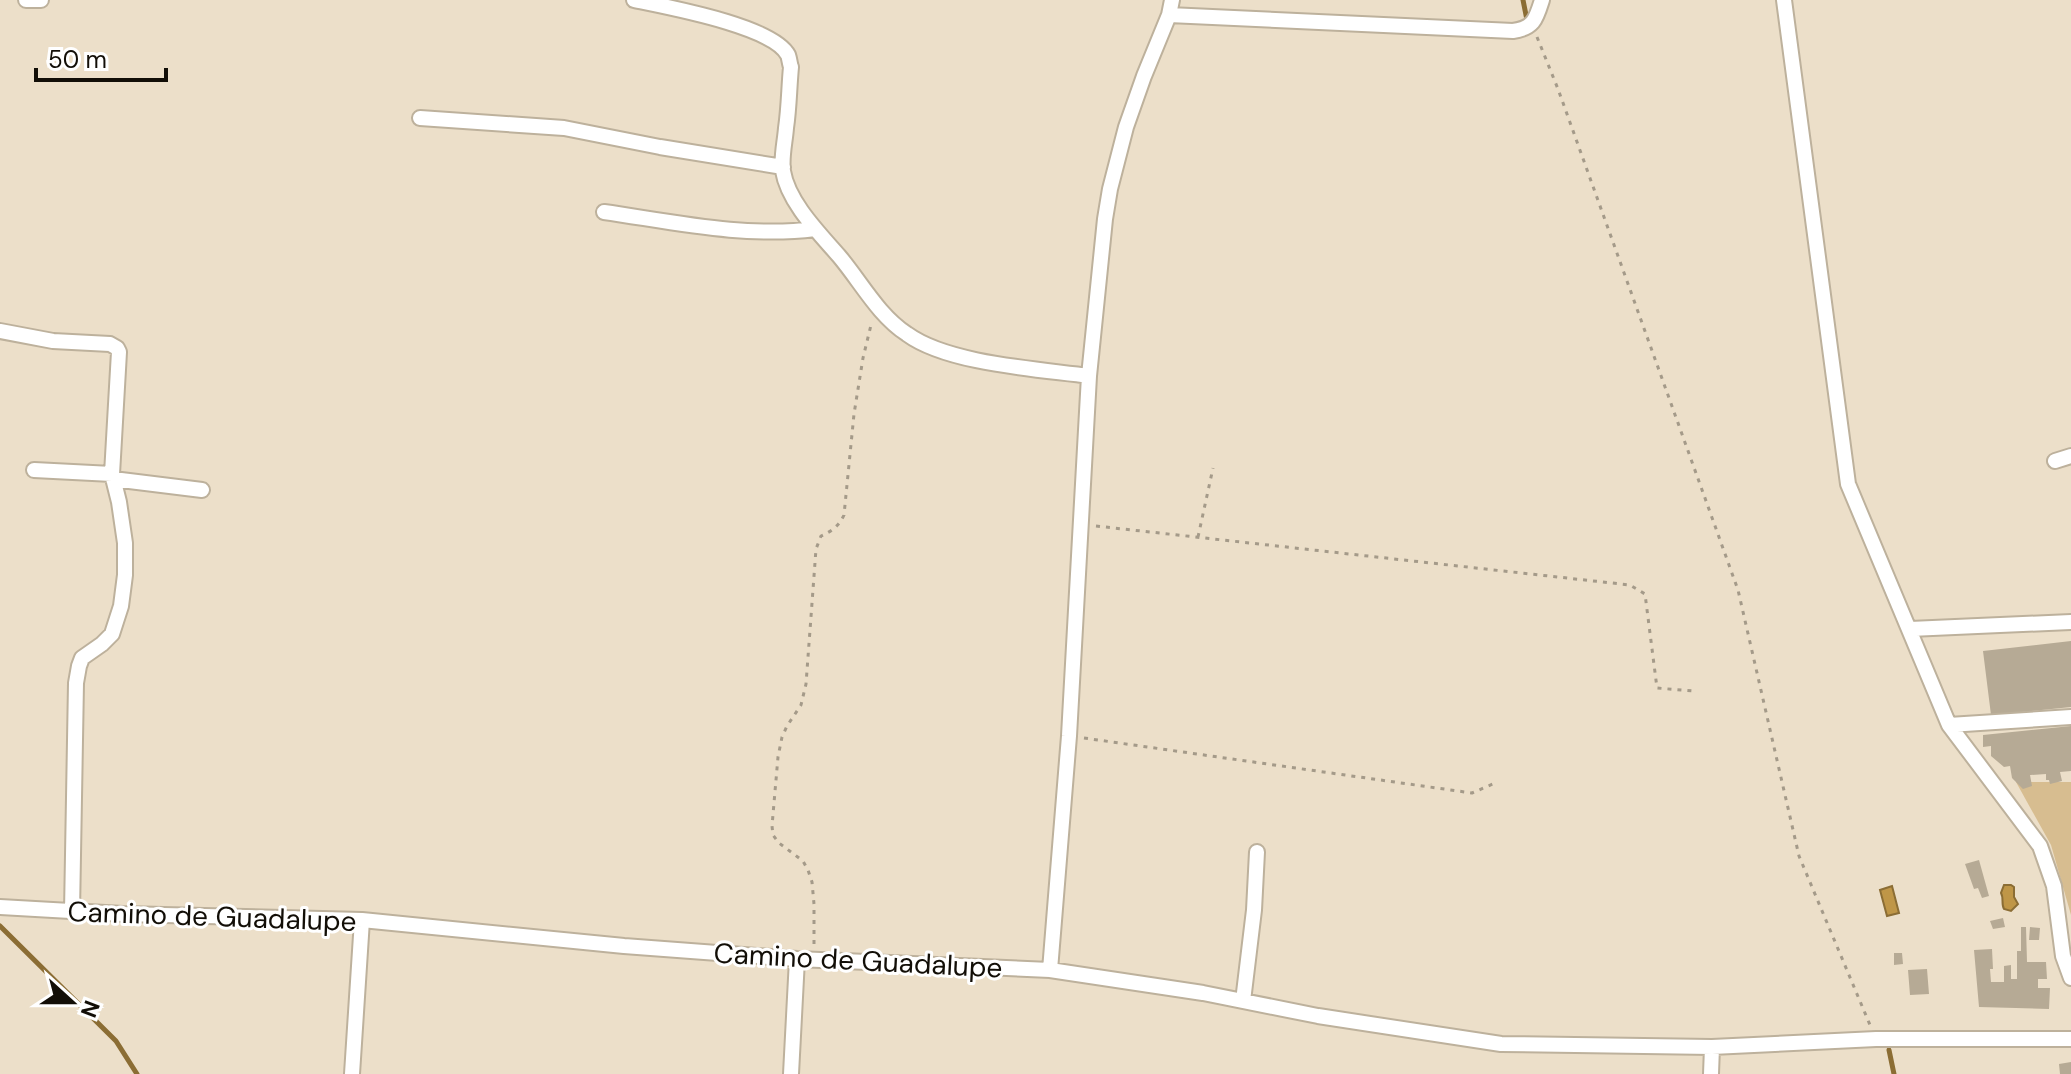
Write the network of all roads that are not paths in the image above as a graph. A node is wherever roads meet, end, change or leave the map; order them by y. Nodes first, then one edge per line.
1 (26, 0) edge
2 (41, 0) edge
3 (634, 0) edge
4 (1172, 0) edge
5 (1542, 0) edge
6 (1784, 0) edge
7 (1169, 15) junction
8 (420, 118) dead end
9 (783, 167) junction
10 (604, 212) dead end
11 (815, 229) junction
12 (0, 331) edge
13 (1089, 376) junction
14 (2071, 456) edge
15 (2055, 461) dead end
16 (34, 470) dead end
17 (113, 476) junction
18 (202, 490) dead end
19 (2071, 622) edge
20 (1910, 629) junction
21 (2071, 717) edge
22 (1949, 725) junction
23 (1257, 852) dead end
24 (0, 907) edge
25 (72, 912) junction
26 (362, 920) junction
27 (797, 959) junction
28 (1050, 970) junction
29 (2071, 978) edge
30 (1243, 1001) junction
31 (2071, 1039) edge
32 (1712, 1047) junction
33 (352, 1074) edge
34 (791, 1074) edge
35 (1711, 1074) edge

1 - 2 street
3 - 9 street
4 - 7 street
5 - 7 street
6 - 20 street
7 - 13 street
8 - 9 street
9 - 11 street
10 - 11 street
11 - 13 street
12 - 17 street
13 - 28 street
14 - 15 street
16 - 17 street
17 - 18 street
17 - 25 street
19 - 20 street
20 - 22 street
21 - 22 street
22 - 29 street
23 - 30 street
24 - 25 street, Camino de Guadalupe
25 - 26 street, Camino de Guadalupe
26 - 27 street, Camino de Guadalupe
26 - 33 street
27 - 28 street, Camino de Guadalupe
27 - 34 street
28 - 30 street, Camino de Guadalupe
30 - 32 street, Camino de Guadalupe
31 - 32 street, Camino de Guadalupe
32 - 35 street

